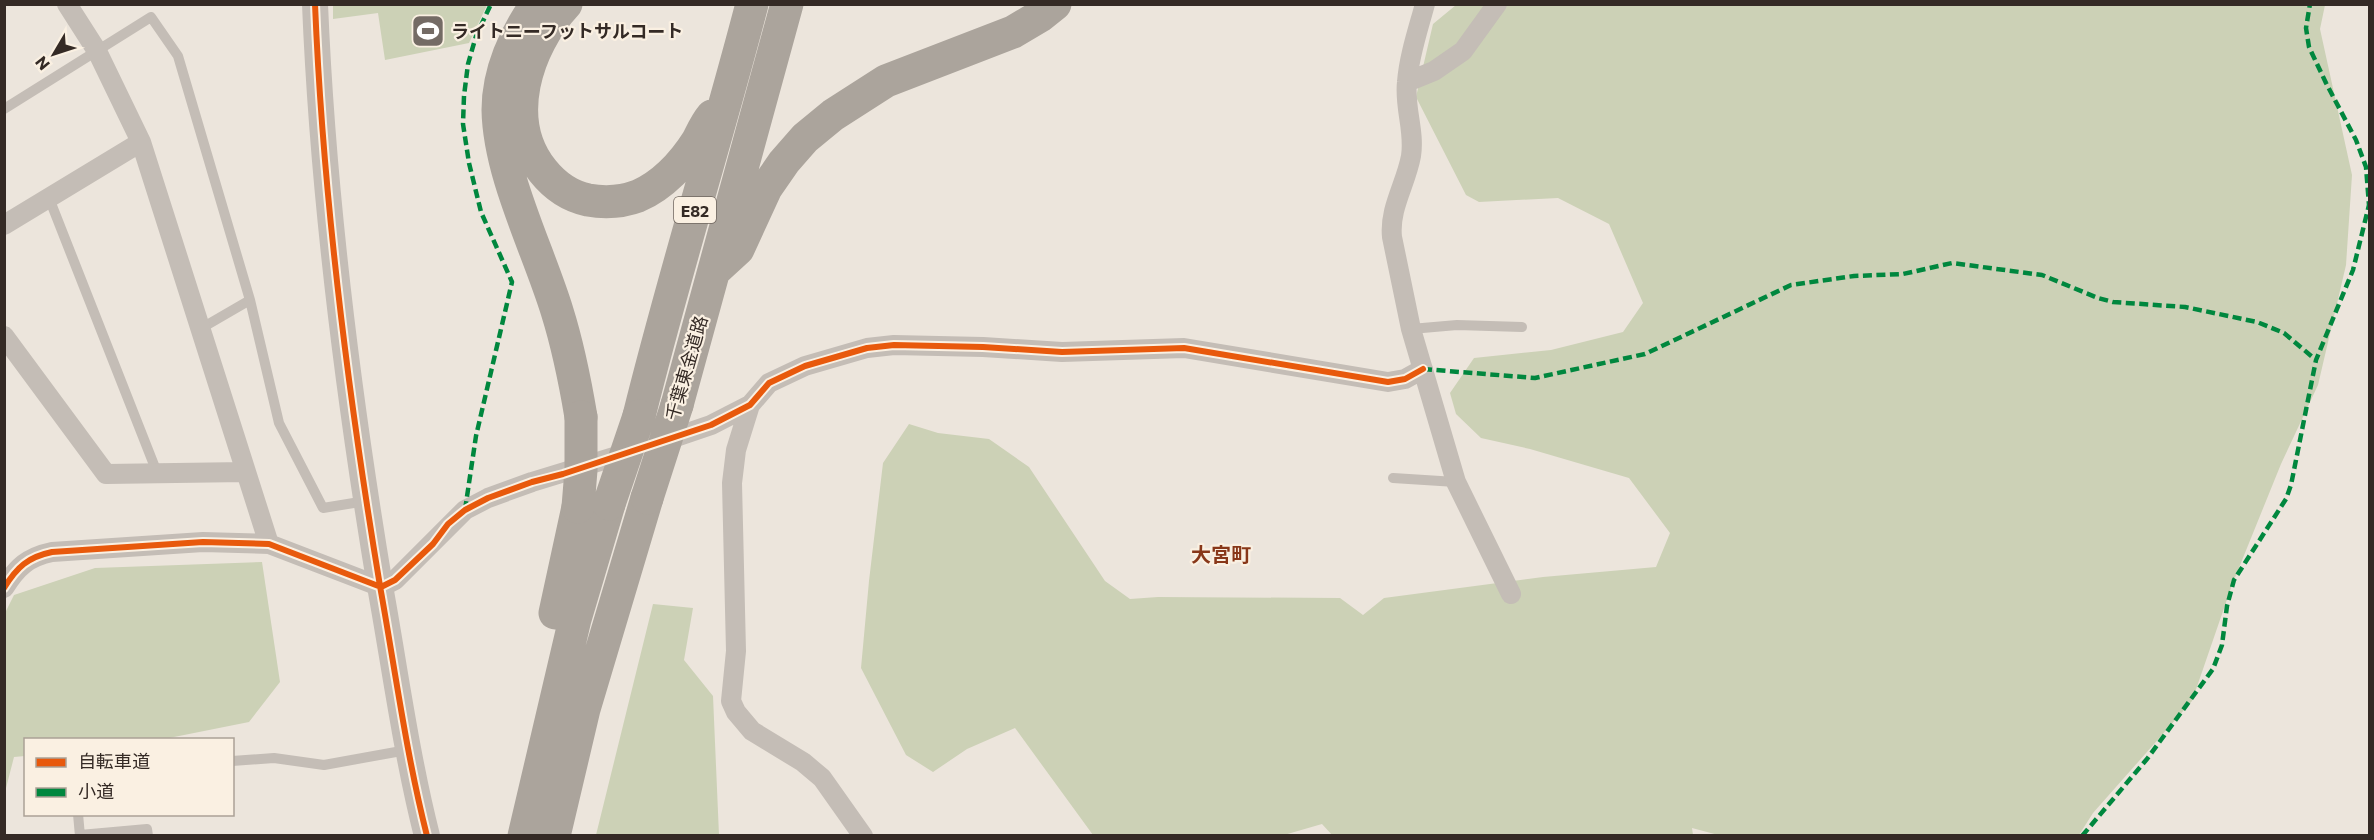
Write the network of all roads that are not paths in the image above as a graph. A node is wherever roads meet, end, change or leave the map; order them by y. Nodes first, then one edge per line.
1 (67, 4) edge
2 (315, 4) edge
3 (537, 4) edge
4 (566, 4) edge
5 (752, 4) edge
6 (1055, 4) edge
7 (1425, 4) edge
8 (1497, 4) edge
9 (786, 8) edge
10 (97, 51) junction
11 (1407, 82) junction
12 (728, 100) junction
13 (4, 109) edge
14 (141, 142) junction
15 (50, 198) junction
16 (4, 225) edge
17 (714, 271) junction
18 (250, 300) junction
19 (1522, 327) dead end
20 (200, 329) junction
21 (1411, 329) junction
22 (4, 336) edge
23 (1423, 369) junction
24 (750, 405) junction
25 (245, 472) junction
26 (158, 475) junction
27 (1393, 478) dead end
28 (1456, 482) junction
29 (366, 501) junction
30 (593, 506) junction
31 (269, 544) junction
32 (381, 587) junction
33 (4, 588) edge
34 (1511, 594) dead end
35 (407, 750) junction
36 (234, 761) edge
37 (78, 816) edge
38 (80, 835) edge
39 (148, 836) edge
40 (427, 836) edge
41 (511, 836) edge
42 (524, 836) edge
43 (554, 836) edge
44 (863, 836) edge

1 - 10 street
2 - 29 street
3 - 30 highway, bridge
4 - 12 highway
5 - 12 highway, 千葉東金道路 / E82
6 - 17 highway
7 - 11 street
8 - 11 street
9 - 17 highway, 千葉東金道路 / E82
10 - 13 lane
10 - 14 street
10 - 18 lane
11 - 21 street
12 - 30 highway, 千葉東金道路 / E82, bridge
14 - 15 street
14 - 20 street
15 - 16 street
15 - 26 lane
17 - 43 highway, 千葉東金道路 / E82, bridge
18 - 20 lane
18 - 29 lane
19 - 21 lane
20 - 25 street
21 - 23 street
22 - 26 street
23 - 24 street
23 - 28 street
24 - 32 street
24 - 44 street
25 - 26 street
25 - 31 street
27 - 28 lane
28 - 34 street
29 - 32 street
30 - 41 highway
30 - 42 highway, 千葉東金道路 / E82
31 - 32 street
31 - 33 street
32 - 35 street
35 - 36 lane
35 - 40 street
37 - 38 lane
38 - 39 lane

